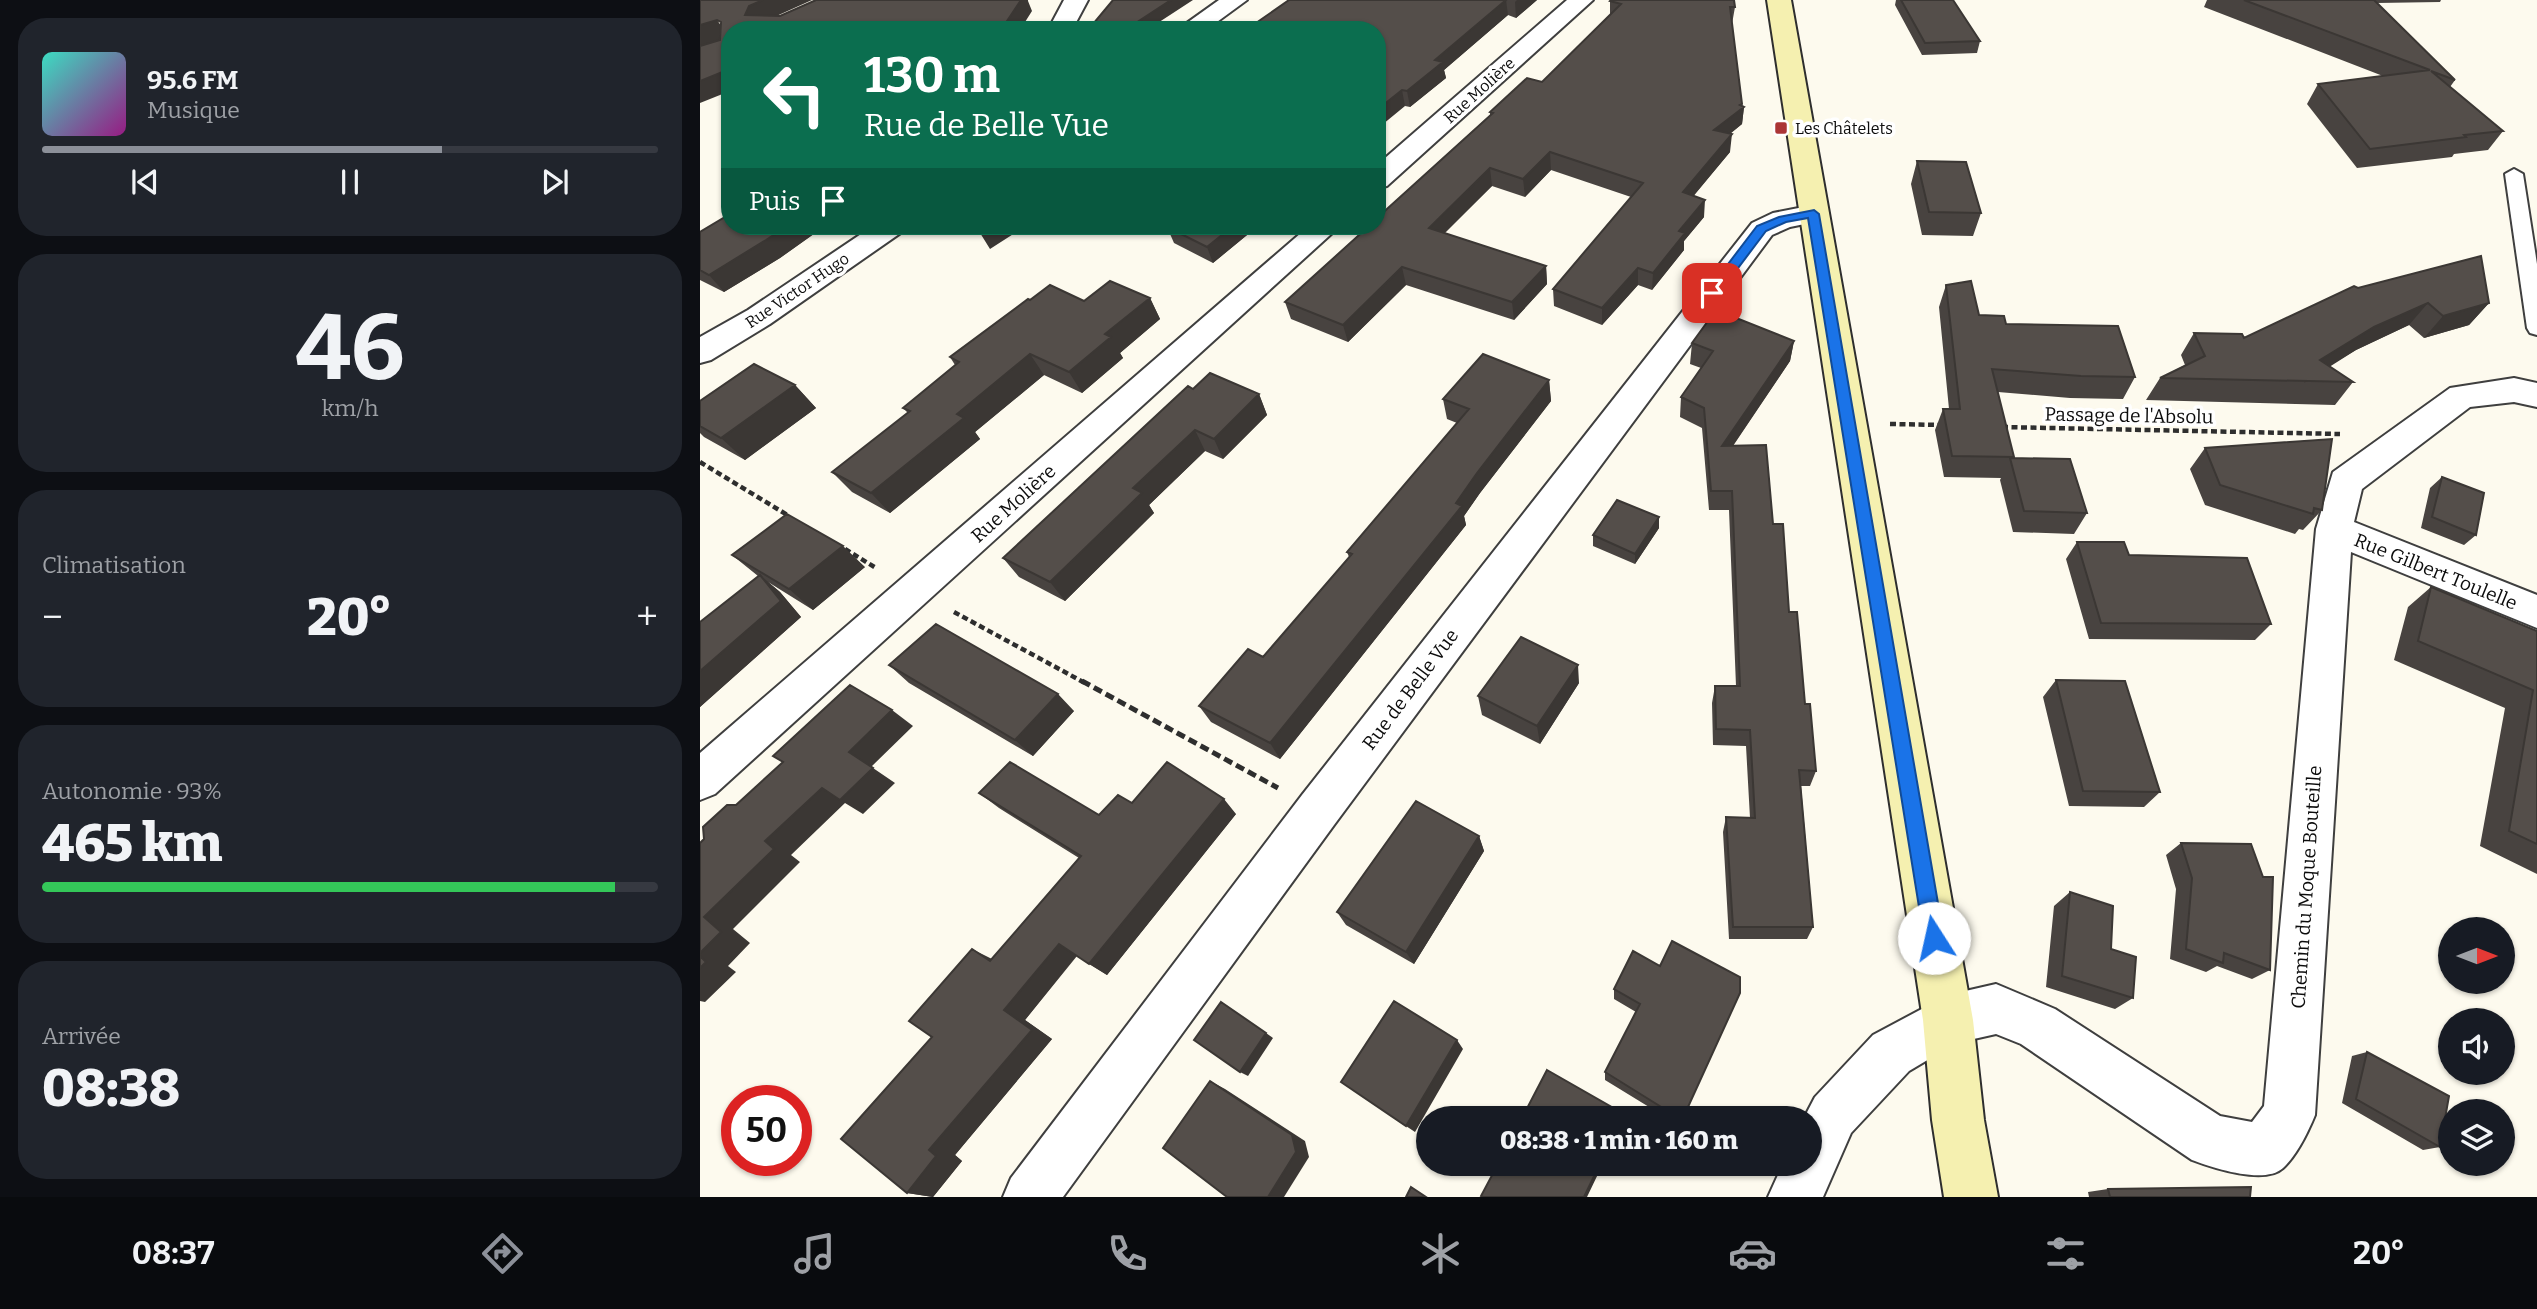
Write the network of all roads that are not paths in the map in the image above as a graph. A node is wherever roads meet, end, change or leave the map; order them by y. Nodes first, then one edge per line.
1 (1076, 0) edge
2 (1235, 0) edge
3 (1581, 0) edge
4 (1779, 0) edge
5 (1065, 21) edge
6 (1203, 21) edge
7 (1386, 172) edge
8 (2514, 174) dead end
9 (1814, 214) junction
10 (879, 235) edge
11 (1316, 235) edge
12 (2537, 328) edge
13 (700, 352) edge
14 (2537, 394) edge
15 (2334, 529) junction
16 (2537, 612) edge
17 (700, 780) edge
18 (1948, 1020) junction
19 (1030, 1197) edge
20 (1795, 1197) edge
21 (1971, 1197) edge

1 - 5 street
2 - 6 street
3 - 7 street, Rue Molière
4 - 9 main road
8 - 12 lane
9 - 18 main road
9 - 19 street, Rue de Belle Vue
10 - 13 street, Rue Victor Hugo
11 - 17 street, Rue Molière
14 - 15 street, Chemin du Moque Bouteille
15 - 16 street, Rue Gilbert Toulelle
15 - 18 street, Chemin du Moque Bouteille
18 - 20 street
18 - 21 main road

